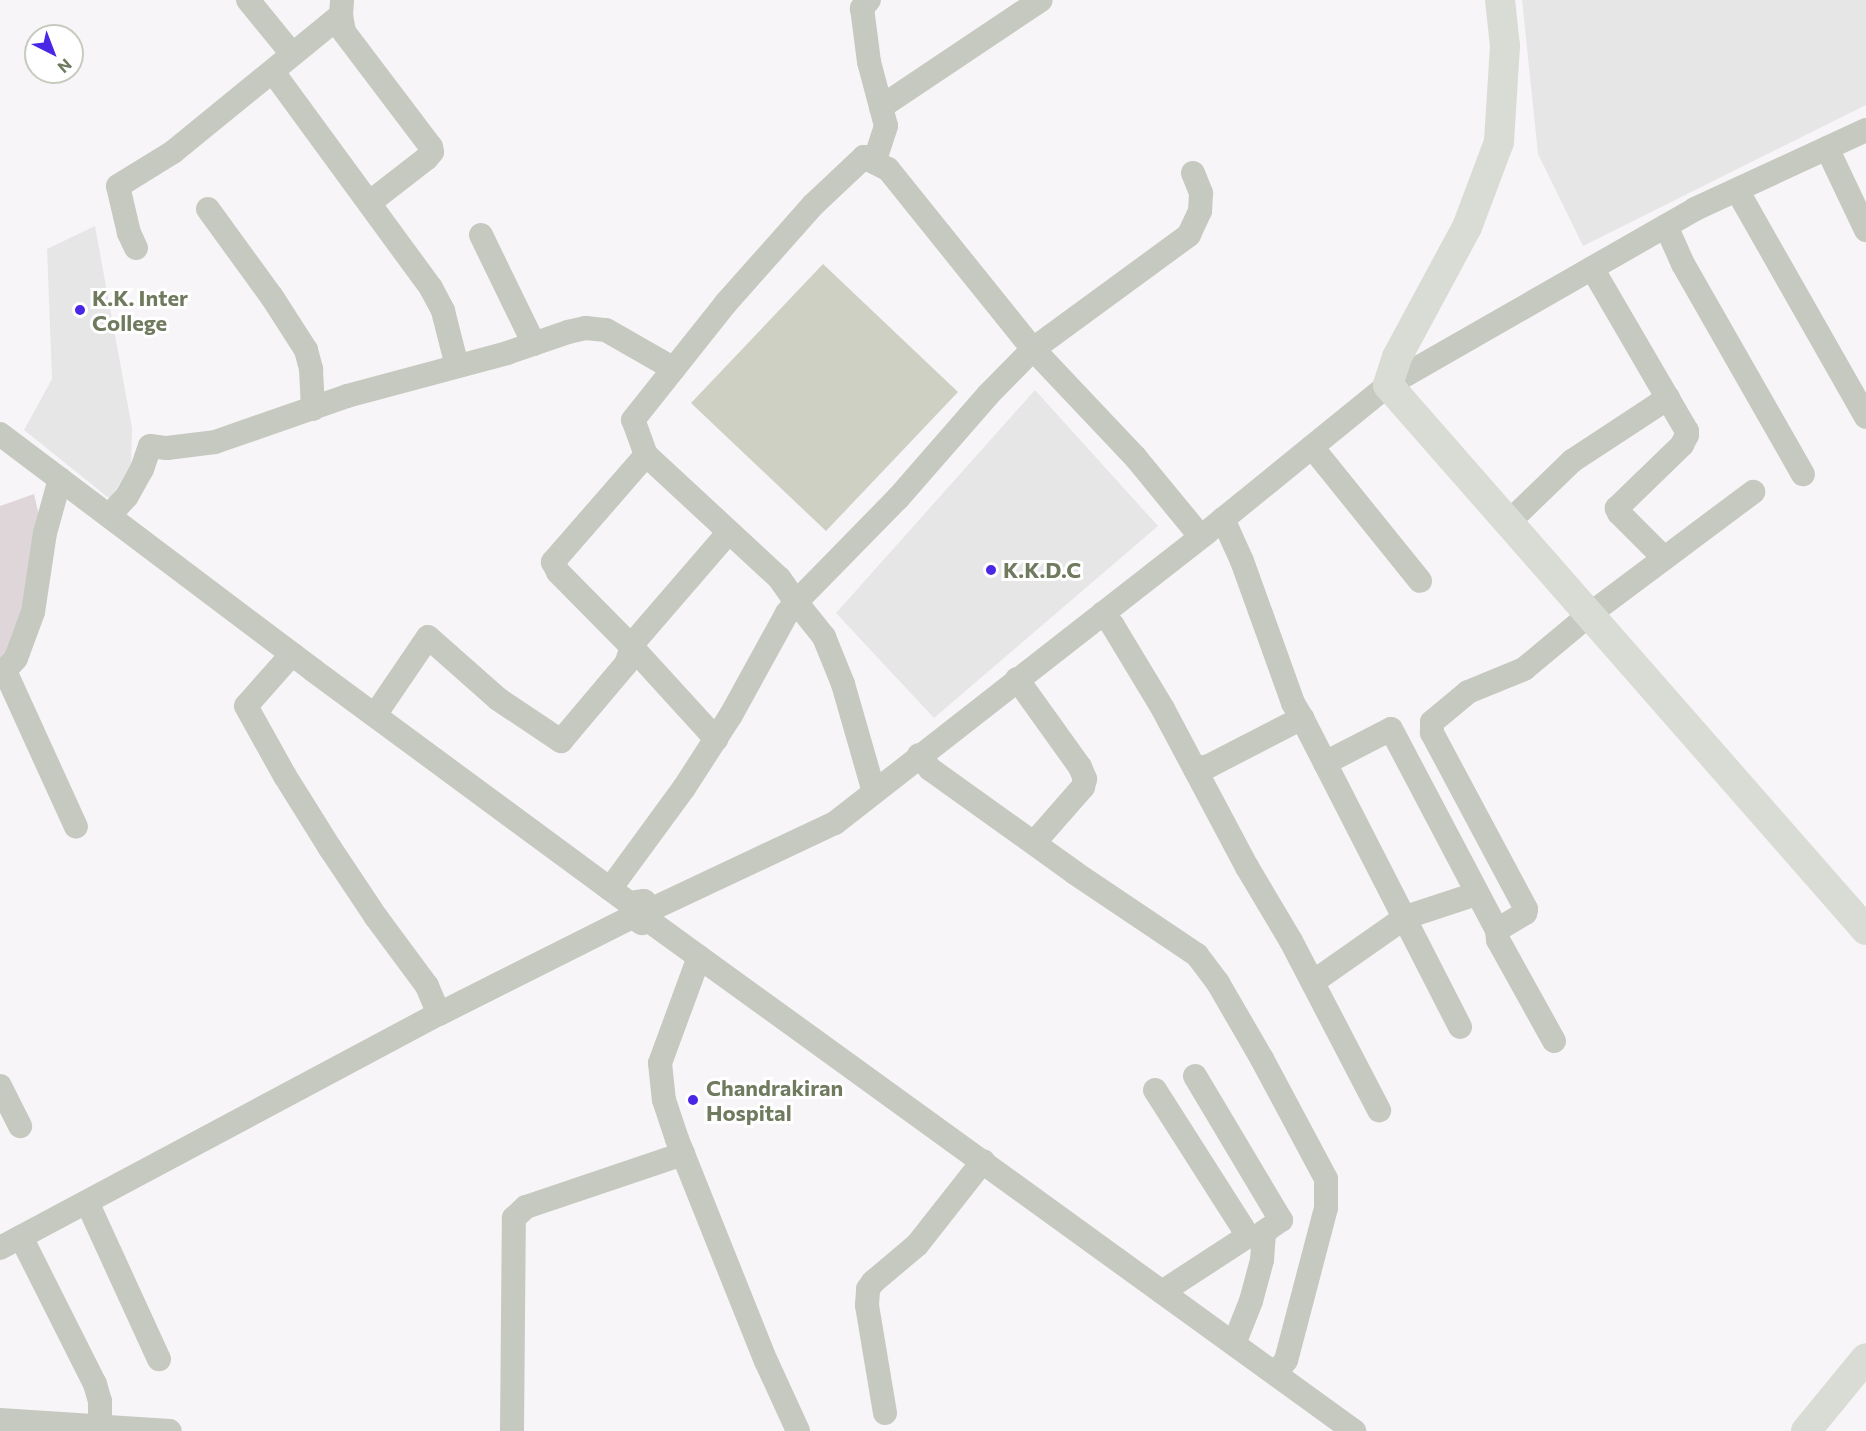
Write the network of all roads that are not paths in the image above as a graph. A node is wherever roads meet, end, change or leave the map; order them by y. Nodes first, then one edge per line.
1 (248, 0) edge
2 (1041, 0) edge
3 (1500, 0) edge
4 (860, 4) edge
5 (342, 8) edge
6 (292, 54) junction
7 (273, 72) junction
8 (881, 106) junction
9 (1866, 130) edge
10 (1827, 148) junction
11 (874, 162) junction
12 (1193, 173) dead end
13 (1737, 190) junction
14 (369, 203) junction
15 (208, 209) dead end
16 (1666, 226) junction
17 (1866, 230) edge
18 (481, 235) dead end
19 (136, 248) dead end
20 (1592, 268) junction
21 (534, 344) junction
22 (1033, 349) junction
23 (457, 366) junction
24 (674, 369) junction
25 (1388, 385) junction
26 (1668, 398) junction
27 (313, 409) junction
28 (1866, 417) edge
29 (0, 434) edge
30 (1312, 447) junction
31 (646, 455) junction
32 (1803, 474) dead end
33 (60, 479) junction
34 (1753, 492) dead end
35 (109, 516) junction
36 (1224, 519) junction
37 (1509, 522) junction
38 (729, 532) junction
39 (1201, 537) junction
40 (1664, 558) junction
41 (1420, 582) dead end
42 (796, 602) junction
43 (1103, 613) junction
44 (1590, 614) junction
45 (632, 647) junction
46 (292, 654) junction
47 (3, 673) edge
48 (1017, 679) junction
49 (375, 715) junction
50 (1302, 718) junction
51 (716, 739) junction
52 (919, 755) junction
53 (1325, 763) junction
54 (1195, 769) junction
55 (874, 792) junction
56 (76, 827) dead end
57 (1034, 843) junction
58 (610, 889) junction
59 (1467, 897) dead end
60 (641, 913) junction
61 (1406, 917) junction
62 (1497, 930) junction
63 (1866, 930) edge
64 (699, 957) junction
65 (1313, 982) junction
66 (439, 1014) junction
67 (1460, 1027) dead end
68 (1554, 1041) dead end
69 (1195, 1076) dead end
70 (0, 1086) edge
71 (1155, 1090) dead end
72 (1379, 1110) dead end
73 (20, 1126) dead end
74 (683, 1154) junction
75 (983, 1161) junction
76 (87, 1202) junction
77 (1257, 1234) junction
78 (21, 1237) junction
79 (0, 1248) edge
80 (1162, 1292) junction
81 (1234, 1344) junction
82 (1866, 1358) edge
83 (159, 1359) dead end
84 (1276, 1374) junction
85 (885, 1413) dead end
86 (0, 1420) edge
87 (31, 1426) edge
88 (100, 1426) junction
89 (170, 1431) edge
90 (512, 1431) edge
91 (798, 1431) edge
92 (1354, 1431) edge
93 (1806, 1431) edge

1 - 6 street
2 - 8 street
3 - 25 main road
4 - 8 street
5 - 6 street
5 - 14 street
6 - 7 street
7 - 14 street
7 - 19 street
8 - 11 street
9 - 10 street
10 - 13 street
10 - 17 street
11 - 22 street
11 - 24 street
12 - 22 street
13 - 16 street
13 - 28 street
14 - 23 street
15 - 27 street
16 - 20 street
16 - 32 street
18 - 21 street
20 - 25 street
20 - 26 street
21 - 23 street
21 - 24 street
22 - 39 street
22 - 42 street
23 - 27 street
24 - 31 street
25 - 30 street
25 - 37 main road
26 - 37 street
26 - 40 street
27 - 35 street
29 - 33 street
30 - 36 street
30 - 41 street
31 - 38 street
31 - 45 street
33 - 35 street
33 - 47 street
34 - 40 street
35 - 46 street
36 - 39 street
36 - 50 street
37 - 44 main road
38 - 42 street
38 - 45 street
39 - 43 street
40 - 44 street
42 - 51 street
42 - 55 street
43 - 48 street
43 - 54 street
44 - 62 street
44 - 63 main road
45 - 49 street
45 - 51 street
46 - 49 street
46 - 66 street
47 - 56 street
48 - 52 street
48 - 57 street
49 - 58 street
50 - 53 street
50 - 54 street
51 - 58 street
52 - 55 street
52 - 57 street
53 - 61 street
53 - 62 street
54 - 65 street
55 - 60 street
57 - 84 street
58 - 60 street
59 - 61 street
60 - 64 street
60 - 66 street
61 - 65 street
61 - 67 street
62 - 68 street
64 - 74 street
64 - 75 street
65 - 72 street
66 - 76 street
69 - 77 street
70 - 73 street
71 - 77 street
74 - 90 street
74 - 91 street
75 - 80 street
75 - 85 street
76 - 78 street
76 - 83 street
77 - 80 street
77 - 81 street
78 - 79 street
78 - 88 street
80 - 81 street
81 - 84 street
82 - 93 main road
84 - 92 street
86 - 87 street
87 - 88 street
88 - 89 street

